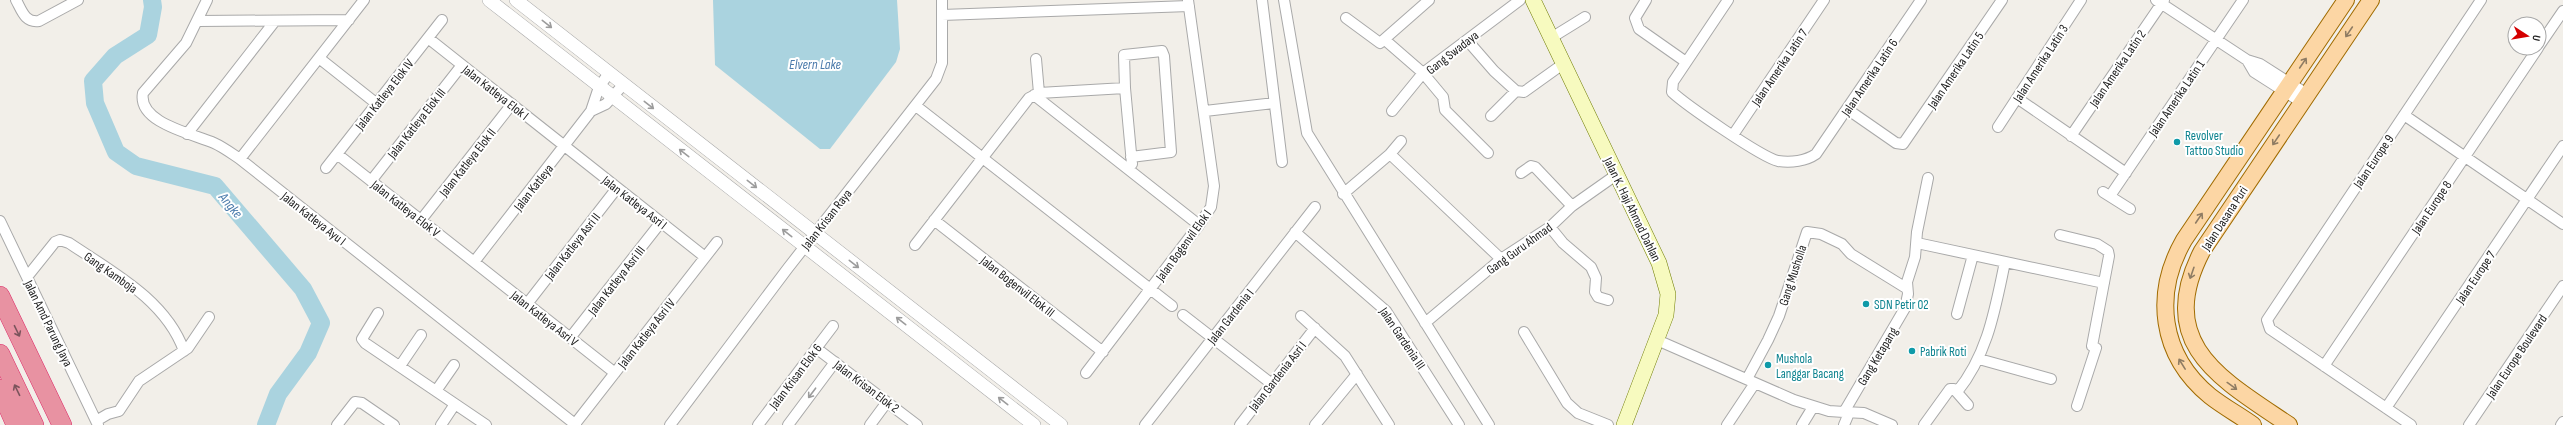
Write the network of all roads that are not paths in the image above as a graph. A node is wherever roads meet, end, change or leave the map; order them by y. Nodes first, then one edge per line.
1 (16, 0) edge
2 (78, 0) edge
3 (207, 0) edge
4 (364, 0) edge
5 (489, 0) edge
6 (516, 0) edge
7 (942, 0) edge
8 (1262, 0) edge
9 (1284, 0) edge
10 (1429, 0) edge
11 (1520, 0) edge
12 (1533, 0) edge
13 (1646, 0) edge
14 (1728, 0) edge
15 (1824, 0) edge
16 (1921, 0) edge
17 (2002, 0) edge
18 (2081, 0) edge
19 (2243, 0) edge
20 (2346, 0) edge
21 (2371, 0) edge
22 (2481, 0) edge
23 (2160, 1) edge
24 (1189, 3) edge
25 (2563, 11) edge
26 (942, 15) junction
27 (1585, 17) dead end
28 (1346, 18) dead end
29 (349, 20) junction
30 (442, 20) dead end
31 (198, 21) junction
32 (275, 21) junction
33 (2547, 34) edge
34 (428, 38) junction
35 (1551, 38) junction
36 (1385, 40) junction
37 (1466, 40) junction
38 (2216, 40) junction
39 (2532, 56) edge
40 (319, 58) junction
41 (1036, 59) dead end
42 (1686, 62) junction
43 (1563, 64) junction
44 (462, 65) junction
45 (609, 73) junction
46 (1423, 74) junction
47 (623, 85) junction
48 (599, 87) junction
49 (2287, 87) junction
50 (1125, 88) junction
51 (1516, 91) junction
52 (1036, 94) junction
53 (613, 98) junction
54 (2017, 98) junction
55 (2304, 98) junction
56 (376, 104) junction
57 (512, 104) junction
58 (1274, 104) junction
59 (916, 106) junction
60 (1847, 109) junction
61 (591, 111) junction
62 (1204, 111) junction
63 (1392, 111) dead end
64 (2404, 115) junction
65 (1491, 116) dead end
66 (1998, 127) dead end
67 (187, 134) junction
68 (1733, 135) junction
69 (2071, 136) junction
70 (1401, 141) dead end
71 (565, 146) junction
72 (2563, 146) edge
73 (1488, 153) dead end
74 (337, 154) junction
75 (1390, 154) junction
76 (2465, 156) junction
77 (1131, 157) junction
78 (983, 158) junction
79 (240, 159) junction
80 (1282, 162) dead end
81 (326, 168) dead end
82 (1521, 173) dead end
83 (2126, 173) junction
84 (1132, 174) junction
85 (1616, 175) junction
86 (1928, 178) dead end
87 (371, 181) junction
88 (617, 188) junction
89 (1343, 194) junction
90 (2527, 199) junction
91 (1572, 206) junction
92 (1315, 207) dead end
93 (2130, 209) dead end
94 (421, 220) junction
95 (934, 220) junction
96 (0, 221) edge
97 (661, 222) junction
98 (2563, 224) edge
99 (1199, 225) junction
100 (1550, 227) junction
101 (1295, 232) junction
102 (815, 234) junction
103 (2060, 235) dead end
104 (717, 242) dead end
105 (1917, 243) junction
106 (916, 245) dead end
107 (805, 246) junction
108 (1973, 256) junction
109 (705, 257) junction
110 (1500, 259) junction
111 (474, 262) junction
112 (2005, 262) junction
113 (27, 277) junction
114 (2104, 284) junction
115 (2563, 286) edge
116 (1906, 288) junction
117 (1150, 289) junction
118 (0, 296) edge
119 (1608, 300) dead end
120 (527, 304) junction
121 (1172, 306) dead end
122 (378, 313) dead end
123 (1957, 314) dead end
124 (1183, 315) dead end
125 (1301, 316) dead end
126 (209, 317) dead end
127 (1425, 323) junction
128 (832, 326) dead end
129 (1315, 328) junction
130 (1524, 332) dead end
131 (421, 335) dead end
132 (570, 338) junction
133 (1213, 338) junction
134 (1657, 340) junction
135 (816, 348) junction
136 (184, 351) junction
137 (1103, 352) junction
138 (0, 354) edge
139 (1979, 359) junction
140 (835, 362) junction
141 (400, 366) junction
142 (454, 366) dead end
143 (2324, 366) junction
144 (615, 373) junction
145 (1086, 373) dead end
146 (1357, 374) junction
147 (2051, 379) dead end
148 (1751, 381) junction
149 (1272, 384) junction
150 (0, 389) edge
151 (436, 391) junction
152 (1957, 392) junction
153 (887, 402) junction
154 (455, 404) junction
155 (1968, 405) dead end
156 (2076, 406) dead end
157 (1812, 407) junction
158 (2386, 408) junction
159 (1846, 413) junction
160 (2563, 422) edge
161 (97, 423) edge
162 (390, 424) edge
163 (1388, 424) edge
164 (16, 425) edge
165 (34, 425) edge
166 (62, 425) edge
167 (337, 425) edge
168 (441, 425) edge
169 (486, 425) edge
170 (575, 425) edge
171 (670, 425) edge
172 (758, 425) edge
173 (788, 425) edge
174 (870, 425) edge
175 (917, 425) edge
176 (1034, 425) edge
177 (1062, 425) edge
178 (1146, 425) edge
179 (1240, 425) edge
180 (1315, 425) edge
181 (1459, 425) edge
182 (1489, 425) edge
183 (1608, 425) edge
184 (1624, 425) edge
185 (1727, 425) edge
186 (1802, 425) edge
187 (1844, 425) edge
188 (1892, 425) edge
189 (1924, 425) edge
190 (2253, 425) edge
191 (2290, 425) edge
192 (2411, 425) edge
193 (2469, 425) edge
194 (2561, 425) edge

1 - 2 street
3 - 31 street, Jalan Katleya Ayu I
4 - 29 street
5 - 48 street
6 -> 45 street
7 - 26 street, Jalan Krisan Raya
8 - 58 street
9 - 89 street
10 - 36 street
11 - 37 street, Gang Swadaya
12 - 35 main road, Jalan K. Haji Ahmad Dahlan
13 - 42 street
14 - 42 street
15 - 68 street, Jalan Amerika Latin 7
16 - 60 street, Jalan Amerika Latin 6
17 - 60 street, Jalan Amerika Latin 5
18 - 54 street, Jalan Amerika Latin 3
19 - 38 street, Jalan Amerika Latin 1
49 -> 20 main road, Jalan Dasana Puri
21 -> 55 main road, Jalan Dasana Puri
22 - 64 street, Jalan Europe 9
23 - 38 street
23 - 69 street, Jalan Amerika Latin 2
24 - 26 street
24 - 62 street, Jalan Bogenvil Elok I
25 - 33 street, Jalan Europe 8
26 - 59 street, Jalan Krisan Raya
27 - 35 street
28 - 36 street
29 - 32 street
29 - 40 street
30 - 34 street, Jalan Katleya Elok IV
31 - 32 street
31 - 67 street, Jalan Katleya Ayu I
32 - 67 street
34 - 44 street, Jalan Katleya Elok I
34 - 56 street, Jalan Katleya Elok IV
35 - 43 main road, Jalan K. Haji Ahmad Dahlan
36 - 46 street
37 - 46 street, Gang Swadaya
37 - 51 street
38 - 49 street
38 - 83 street, Jalan Amerika Latin 1
39 - 76 street, Jalan Europe 8
40 - 56 street
40 - 79 street
41 - 52 street
42 - 68 street
43 - 51 street
43 - 85 main road, Jalan K. Haji Ahmad Dahlan
44 - 57 street, Jalan Katleya Elok I
44 - 87 street, Jalan Katleya Elok III
45 - 47 street
45 - 48 street, Jalan Katleya
46 - 63 street, Gang Swadaya
46 - 73 street
47 - 53 street, Jalan Katleya
47 -> 102 street
48 - 53 street
48 - 61 street, Jalan Katleya
49 - 55 street
190 -> 49 main road, Jalan Dasana Puri
50 - 52 street
50 - 77 street
50 - 77 street
51 - 65 street
52 - 78 street
52 - 84 street
53 - 61 street, Jalan Katleya
107 -> 53 street
54 - 66 street, Jalan Amerika Latin 3
54 - 69 street
55 -> 191 main road, Jalan Dasana Puri
56 - 74 street, Jalan Katleya Elok IV
57 - 71 street, Jalan Katleya Elok I
57 - 94 street, Jalan Katleya Elok II
58 - 62 street
58 - 80 street
59 - 78 street
59 - 102 street, Jalan Krisan Raya
60 - 68 street, Jalan Amerika Latin 6
61 - 71 street, Jalan Katleya
62 - 99 street, Jalan Bogenvil Elok I
64 - 76 street
64 - 143 street, Jalan Europe 9
67 - 79 street, Jalan Katleya Ayu I
69 - 83 street
70 - 75 street
71 - 88 street, Jalan Katleya Asri I
71 - 111 street, Jalan Katleya
72 - 90 street, Jalan Europe 7
74 - 81 street, Jalan Katleya Elok IV
74 - 87 street, Jalan Katleya Elok V
75 - 89 street
75 - 110 street
76 - 90 street
76 - 143 street, Jalan Europe 8
77 - 84 street
78 - 95 street
78 - 117 street
79 - 170 street, Jalan Katleya Ayu I
82 - 91 street
83 - 93 street, Jalan Amerika Latin 1
84 - 99 street
85 - 91 street, Gang Guru Ahmad
85 - 134 main road, Jalan K. Haji Ahmad Dahlan
86 - 105 street, Gang Ketapang
87 - 94 street, Jalan Katleya Elok V
88 - 97 street, Jalan Katleya Asri I
88 - 120 street, Jalan Katleya Asri II
89 - 127 street
90 - 98 street
90 - 158 street, Jalan Europe 7
91 - 100 street, Gang Guru Ahmad
92 - 101 street, Jalan Gardenia I
94 - 111 street, Jalan Katleya Elok V
95 - 106 street
95 - 137 street, Jalan Bogenvil Elok III
96 - 113 street, Jalan Amd Parung Jaya
97 - 109 street, Jalan Katleya Asri I
97 - 132 street, Jalan Katleya Asri III
99 - 117 street, Jalan Bogenvil Elok I
100 - 110 street, Gang Guru Ahmad
100 - 119 street
101 - 133 street, Jalan Gardenia I
101 - 181 street, Jalan Gardenia III
102 - 107 street, Jalan Krisan Raya
102 -> 177 street
103 - 114 street
104 - 109 street, Jalan Katleya Asri IV
105 - 108 street
105 - 116 street, Gang Ketapang
107 - 171 street, Jalan Krisan Raya
176 -> 107 street
108 - 112 street
108 - 123 street
109 - 144 street, Jalan Katleya Asri IV
110 - 127 street, Gang Guru Ahmad
111 - 120 street, Jalan Katleya Asri V
112 - 114 street
112 - 139 street
113 - 136 street, Gang Kamboja
113 - 161 street, Jalan Amd Parung Jaya
114 - 156 street
115 - 193 street, Jalan Europe Boulevard
116 - 148 street, Gang Musholla
116 - 159 street, Gang Ketapang
117 - 121 street
117 - 137 street, Jalan Bogenvil Elok I
118 -> 166 highway
120 - 132 street, Jalan Katleya Asri V
122 - 141 street
124 - 133 street
125 - 129 street
126 - 136 street
127 - 182 street
128 - 135 street, Jalan Krisan Elok 6
129 - 146 street
129 - 149 street, Jalan Gardenia Asri I
130 - 183 street
131 - 141 street
132 - 144 street, Jalan Katleya Asri V
133 - 149 street
133 - 178 street, Jalan Gardenia I
134 - 148 street
134 - 184 main road, Jalan K. Haji Ahmad Dahlan
135 - 140 street, Jalan Krisan Elok 2
135 - 172 street, Jalan Krisan Elok 6
136 - 161 street
137 - 145 street, Jalan Bogenvil Elok I
165 -> 138 highway
139 - 147 street
139 - 152 street
140 - 153 street, Jalan Krisan Elok 2
140 -> 173 street
141 - 151 street
142 - 151 street
143 - 158 street
144 - 170 street, Jalan Katleya Asri IV
146 - 163 street
146 - 180 street
148 - 157 street
148 - 185 street
149 - 179 street, Jalan Gardenia Asri I
150 - 164 highway
151 - 154 street
152 - 155 street
152 - 189 street
153 - 174 street
153 - 175 street, Jalan Krisan Elok 2
154 - 168 street
154 - 169 street
157 - 159 street
157 - 186 street
158 - 192 street
159 - 187 street, Gang Ketapang
159 - 188 street
160 - 194 street
162 - 167 street

